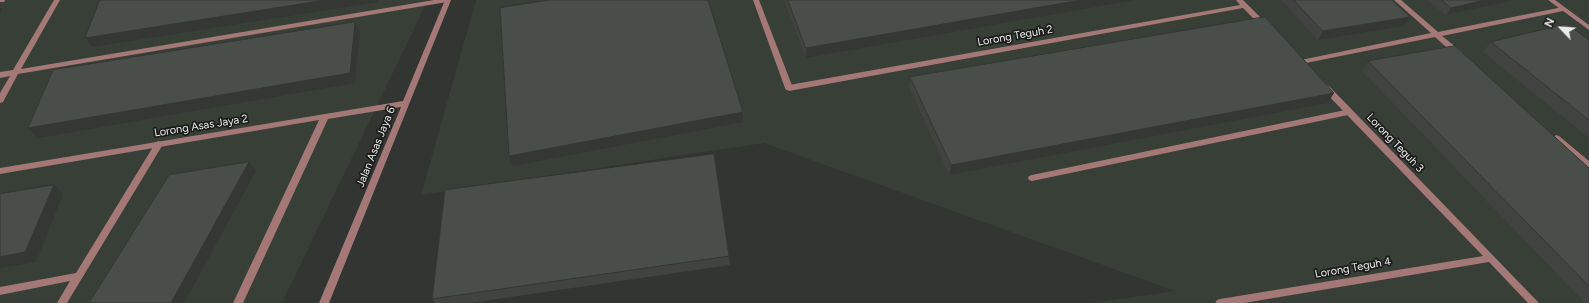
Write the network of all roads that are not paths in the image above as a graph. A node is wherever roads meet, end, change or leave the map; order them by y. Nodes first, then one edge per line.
1 (57, 0) edge
2 (447, 0) edge
3 (756, 0) edge
4 (1397, 0) edge
5 (1552, 0) edge
6 (1242, 3) edge
7 (1563, 9) junction
8 (1267, 28) edge
9 (1589, 28) edge
10 (1436, 35) junction
11 (1466, 60) edge
12 (1301, 62) edge
13 (14, 73) junction
14 (0, 75) edge
15 (1317, 79) edge
16 (0, 100) edge
17 (406, 103) junction
18 (1350, 112) junction
19 (325, 116) junction
20 (1548, 131) edge
21 (159, 144) junction
22 (1589, 166) edge
23 (0, 171) edge
24 (1032, 178) dead end
25 (1490, 258) junction
26 (78, 276) junction
27 (0, 291) edge
28 (62, 303) edge
29 (238, 303) edge
30 (324, 303) edge
31 (1220, 303) edge
32 (1534, 303) edge

1 - 13 street
2 - 13 street
2 - 17 street, Jalan Asas Jaya 6
3 - 6 street, Lorong Teguh 2
4 - 10 street
5 - 7 street
6 - 8 street
7 - 9 street
7 - 10 street
10 - 11 street
10 - 12 street
13 - 14 street
13 - 16 street
15 - 18 street, Lorong Teguh 3
17 - 19 street, Lorong Asas Jaya 2
17 - 30 street, Jalan Asas Jaya 6
18 - 24 street
18 - 25 street, Lorong Teguh 3
19 - 21 street, Lorong Asas Jaya 2
19 - 29 street
20 - 22 street
21 - 23 street, Lorong Asas Jaya 2
21 - 26 street
25 - 31 street, Lorong Teguh 4
25 - 32 street, Lorong Teguh 3
26 - 27 street
26 - 28 street

